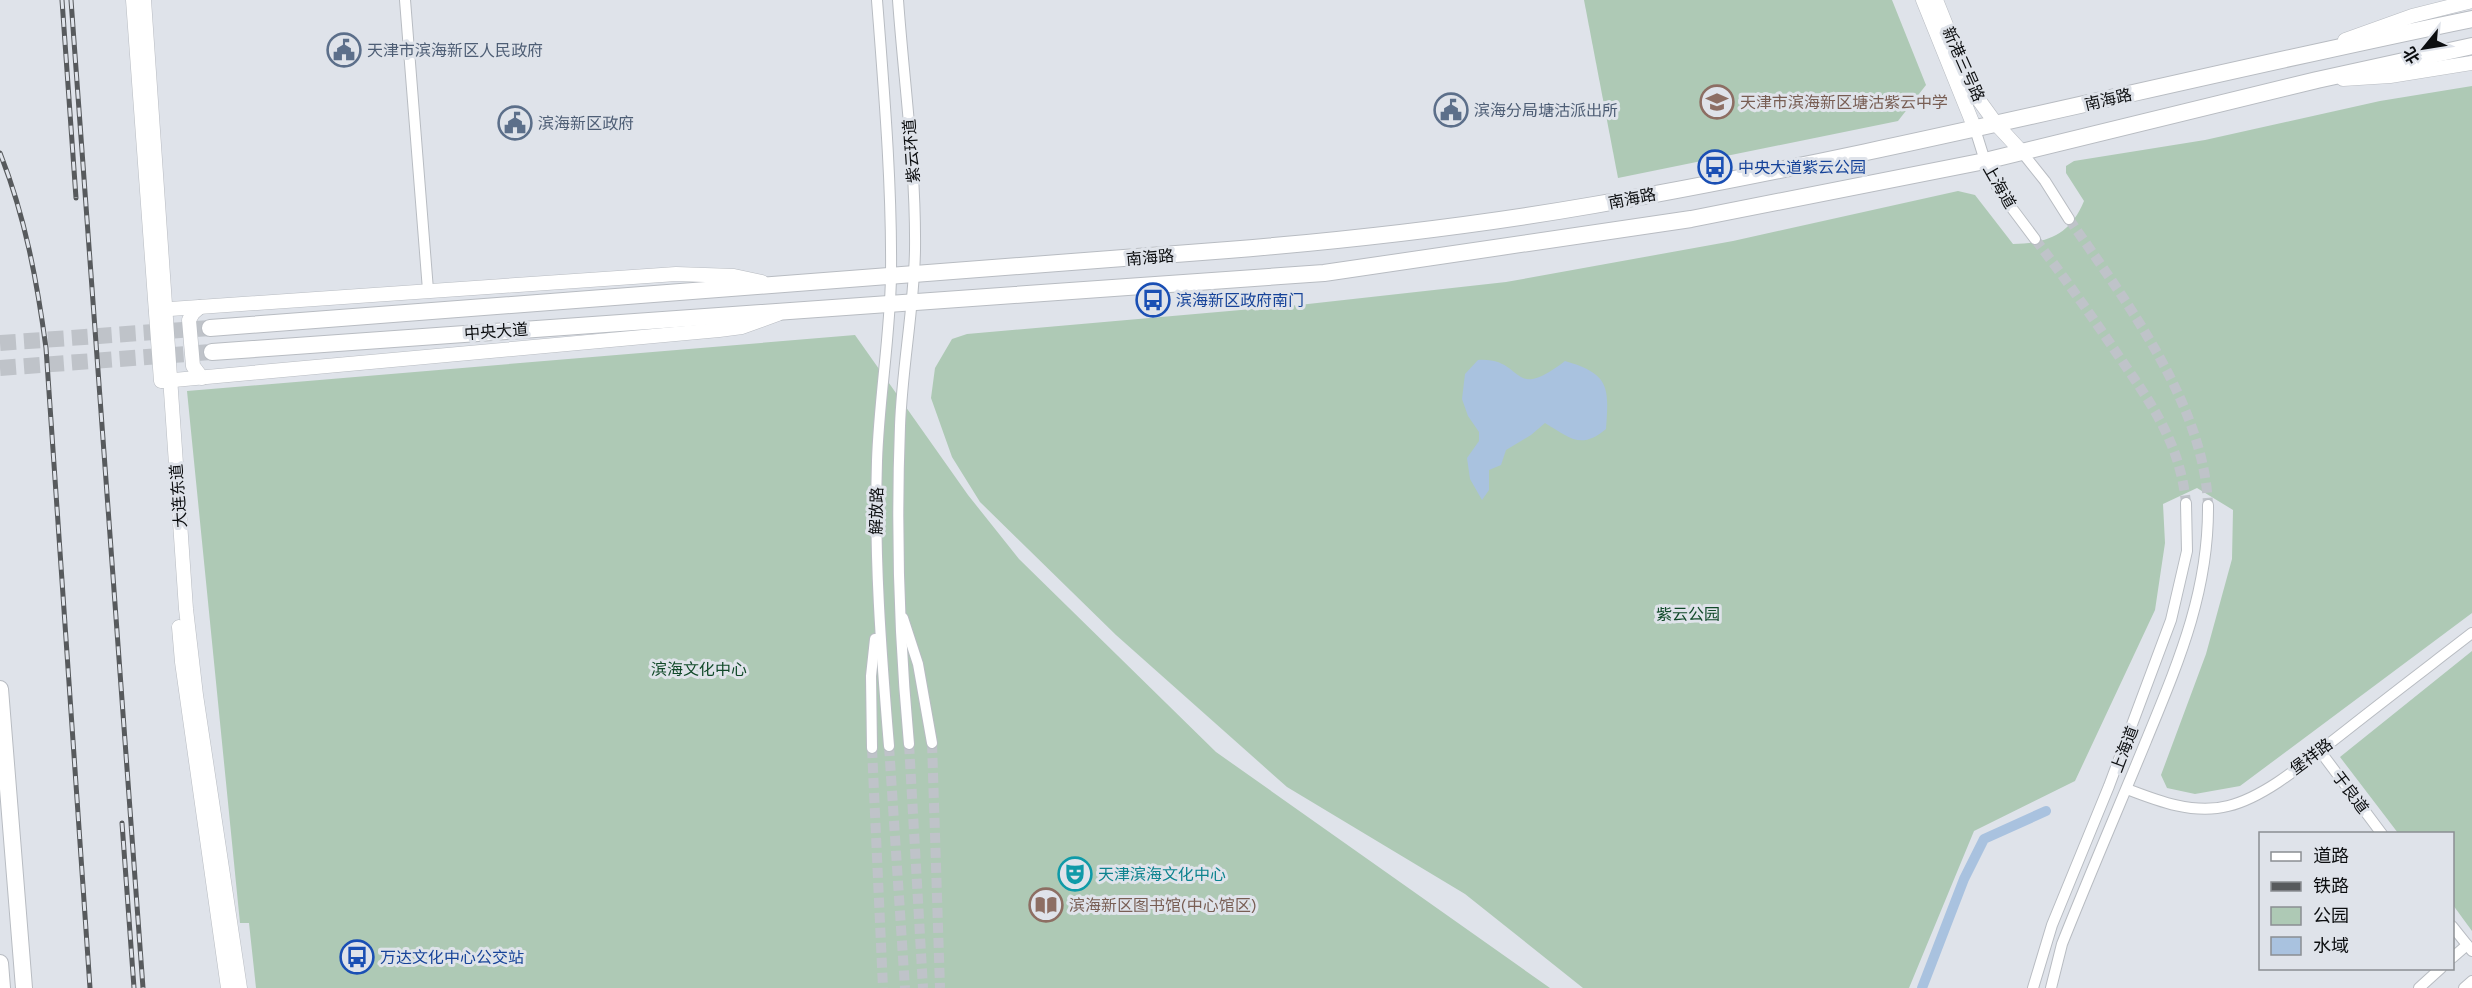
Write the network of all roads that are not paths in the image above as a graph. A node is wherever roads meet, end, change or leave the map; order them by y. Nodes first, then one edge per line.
1 (133, 0) edge
2 (144, 0) edge
3 (405, 0) edge
4 (877, 0) edge
5 (898, 0) edge
6 (1923, 0) edge
7 (1936, 0) edge
8 (2472, 1) edge
9 (2472, 19) edge
10 (2472, 46) edge
11 (2321, 50) junction
12 (2472, 63) edge
13 (2317, 80) junction
14 (1997, 125) junction
15 (1975, 129) junction
16 (2021, 151) junction
17 (1985, 161) junction
18 (2069, 219) tunnel mouth
19 (2035, 239) tunnel mouth
20 (914, 274) junction
21 (891, 276) junction
22 (778, 286) junction
23 (428, 290) junction
24 (913, 303) junction
25 (889, 305) junction
26 (200, 307) junction
27 (160, 310) junction
28 (780, 313) junction
29 (210, 328) tunnel mouth
30 (212, 352) tunnel mouth
31 (202, 378) junction
32 (165, 380) junction
33 (2186, 503) tunnel mouth
34 (2208, 505) tunnel mouth
35 (900, 607) junction
36 (878, 612) junction
37 (2472, 633) edge
38 (0, 689) edge
39 (932, 743) tunnel mouth
40 (909, 744) tunnel mouth
41 (889, 746) tunnel mouth
42 (872, 748) tunnel mouth
43 (2320, 751) junction
44 (2127, 789) junction
45 (2381, 832) edge
46 (2454, 928) edge
47 (2470, 948) edge
48 (2454, 957) edge
49 (0, 963) edge
50 (2440, 970) edge
51 (2472, 981) edge
52 (2, 988) edge
53 (24, 988) edge
54 (228, 988) edge
55 (240, 988) edge
56 (2033, 988) edge
57 (2050, 988) edge
58 (2419, 988) edge
59 (2464, 988) edge

1 - 27 main road, 大连东道
2 - 27 main road, 大连东道
3 - 23 street
4 - 21 street, 紫云环道
5 - 20 street, 紫云环道
6 - 15 main road, 新港三号路
7 - 14 main road, 新港三号路
8 - 11 main road
9 - 11 highway, 南海路
10 - 13 highway, 南海路
11 - 14 highway, 南海路
12 - 13 main road
13 - 16 highway, 南海路
14 - 15 highway, 南海路
14 - 16 main road, 新港三号路
15 - 17 street, 上海道
15 - 20 highway, 南海路
16 - 17 highway, 南海路
16 - 18 street
17 - 19 street, 上海道
17 - 24 highway, 南海路
20 - 21 highway, 南海路
20 - 24 street, 紫云环道
21 - 22 highway, 南海路
21 - 25 street, 解放路
22 - 23 main road
22 - 29 highway, 中央大道
23 - 26 main road
24 - 25 highway, 南海路
24 - 35 street, 解放路
25 - 28 highway, 南海路
25 - 36 street, 解放路
26 - 27 main road
26 - 31 main road
27 - 32 main road, 大连东道
28 - 30 highway, 中央大道
28 - 31 main road
31 - 32 main road
32 - 54 main road, 大连东道
32 - 55 main road, 大连东道
33 - 56 street, 上海道
34 - 44 street, 上海道
35 - 39 street
35 - 40 street, 解放路
36 - 41 street, 解放路
36 - 42 street
37 - 43 street, 堡祥路
38 - 53 highway
43 - 44 street, 堡祥路
43 - 45 street, 于良道
44 - 57 street, 上海道
46 - 47 street
47 - 48 street
49 - 52 highway
50 - 58 street
51 - 59 street

